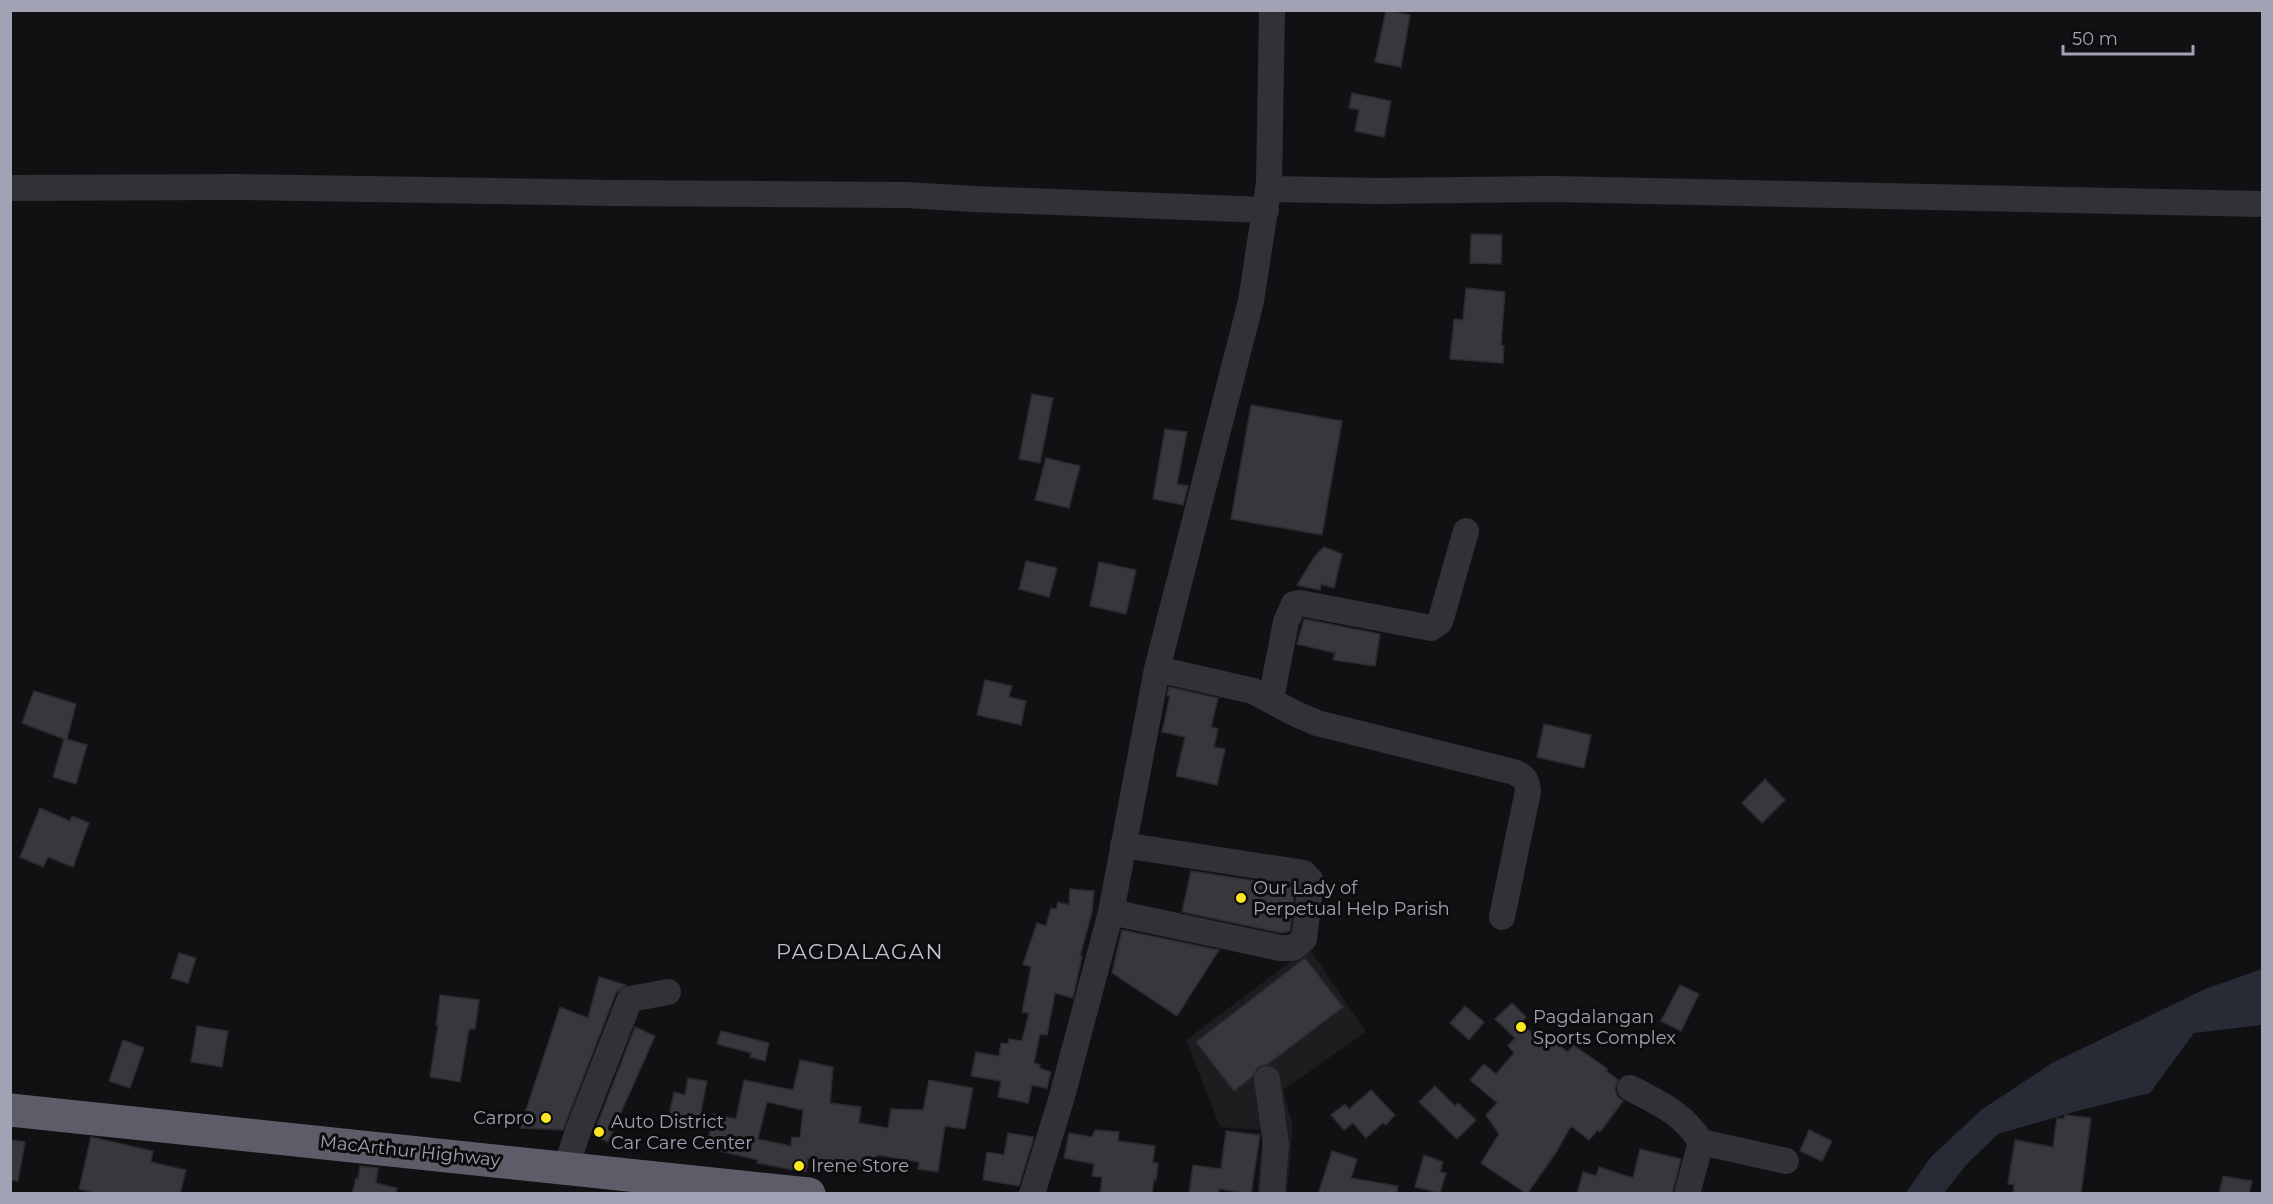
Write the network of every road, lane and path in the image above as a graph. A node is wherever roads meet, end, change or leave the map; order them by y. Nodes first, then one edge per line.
1 (1272, 10) edge
2 (10, 188) edge
3 (1267, 200) junction
4 (2262, 204) edge
5 (1466, 531) dead end
6 (1157, 669) junction
7 (1270, 699) junction
8 (1123, 845) junction
9 (1111, 912) junction
10 (1502, 916) dead end
11 (668, 992) dead end
12 (1267, 1079) dead end
13 (1630, 1088) dead end
14 (10, 1110) edge
15 (1701, 1142) junction
16 (1786, 1161) dead end
17 (566, 1167) junction
18 (809, 1194) edge
19 (1032, 1194) edge
20 (1272, 1194) edge
21 (1687, 1194) edge

1 - 3 street
2 - 3 street
3 - 4 street
3 - 6 street
5 - 7 street
6 - 7 street
6 - 8 street
7 - 10 street
8 - 9 street
8 - 9 street
9 - 19 street
11 - 17 street
12 - 20 street
13 - 15 street
14 - 17 highway, MacArthur Highway
15 - 16 street
15 - 21 street
17 - 18 highway, MacArthur Highway

